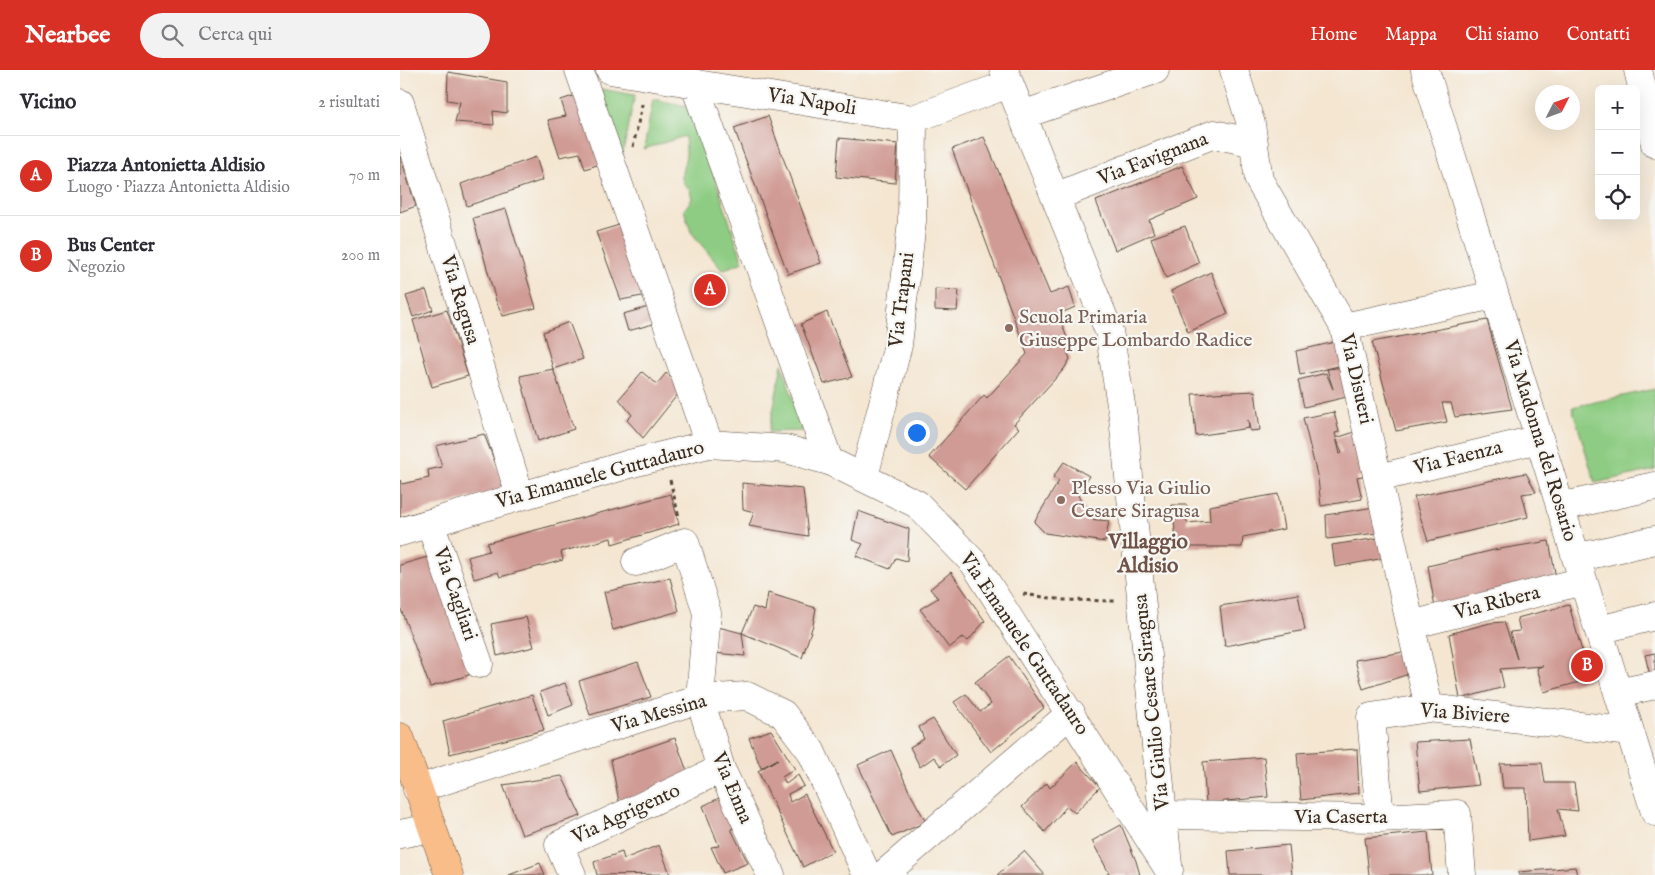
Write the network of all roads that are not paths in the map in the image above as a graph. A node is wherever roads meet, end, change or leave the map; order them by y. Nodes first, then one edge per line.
1 (579, 70) edge
2 (610, 70) edge
3 (1156, 70) edge
4 (1234, 70) edge
5 (1425, 70) edge
6 (1638, 70) edge
7 (1007, 77) edge
8 (694, 83) junction
9 (400, 103) edge
10 (1022, 115) junction
11 (913, 119) junction
12 (1254, 143) junction
13 (1655, 144) edge
14 (1055, 197) junction
15 (1494, 295) junction
16 (1344, 327) junction
17 (1539, 439) junction
18 (709, 444) junction
19 (829, 461) junction
20 (864, 477) junction
21 (1378, 478) junction
22 (1655, 486) edge
23 (520, 496) junction
24 (1560, 507) junction
25 (430, 523) junction
26 (400, 532) edge
27 (1655, 540) edge
28 (636, 562) dead end
29 (1580, 569) junction
30 (1655, 616) edge
31 (1411, 625) junction
32 (1599, 630) junction
33 (479, 664) dead end
34 (1655, 684) edge
35 (1618, 693) junction
36 (700, 699) junction
37 (1429, 708) junction
38 (1071, 713) junction
39 (400, 737) edge
40 (1640, 743) edge
41 (721, 769) junction
42 (417, 789) junction
43 (1655, 812) edge
44 (1163, 815) junction
45 (1380, 818) junction
46 (431, 828) junction
47 (400, 834) edge
48 (1170, 873) edge
49 (449, 875) edge
50 (572, 875) edge
51 (770, 875) edge
52 (867, 875) edge
53 (883, 875) edge
54 (1462, 875) edge

1 - 18 street
2 - 8 street, Via Napoli
3 - 10 street
4 - 12 street, Via Disueri
5 - 15 street, Via Madonna del Rosario
6 - 13 street
7 - 10 street, Via Giulio Cesare Siragusa
7 - 11 street, Via Napoli
8 - 11 street, Via Napoli
8 - 19 street
9 - 23 street, Via Ragusa
10 - 14 street, Via Giulio Cesare Siragusa
11 - 20 street, Via Trapani
12 - 14 street, Via Favignana
12 - 16 street, Via Disueri
14 - 44 street, Via Giulio Cesare Siragusa
15 - 16 street
15 - 17 street, Via Madonna del Rosario
16 - 21 street, Via Disueri
17 - 21 street, Via Faenza
17 - 24 street, Via Madonna del Rosario
18 - 19 street, Via Emanuele Guttadauro
18 - 23 street, Via Emanuele Guttadauro
19 - 20 street, Via Emanuele Guttadauro
20 - 38 street, Via Emanuele Guttadauro
21 - 31 street, Via Disueri
22 - 24 street
23 - 25 street, Via Emanuele Guttadauro
24 - 29 street, Via Madonna del Rosario
25 - 26 street, Via Emanuele Guttadauro
25 - 33 street, Via Cagliari
27 - 29 street, Via Ribera
28 - 36 street
29 - 31 street, Via Ribera
29 - 32 street, Via Madonna del Rosario
30 - 32 street
31 - 37 street, Via Disueri
32 - 35 street, Via Madonna del Rosario
34 - 35 street
35 - 40 street, Via Madonna del Rosario
36 - 41 street, Via Enna
36 - 42 street, Via Messina
36 - 52 street, Via Messina
37 - 40 street, Via Biviere
37 - 45 street, Via Biviere
38 - 48 street, Via Emanuele Guttadauro
38 - 53 street
39 - 42 main road
40 - 43 street, Via Madonna del Rosario
41 - 50 street, Via Agrigento
41 - 51 street, Via Enna
42 - 46 main road
44 - 45 street, Via Caserta
44 - 48 street, Via Giulio Cesare Siragusa
45 - 54 street, Via Caserta
46 - 47 street
46 - 49 main road

